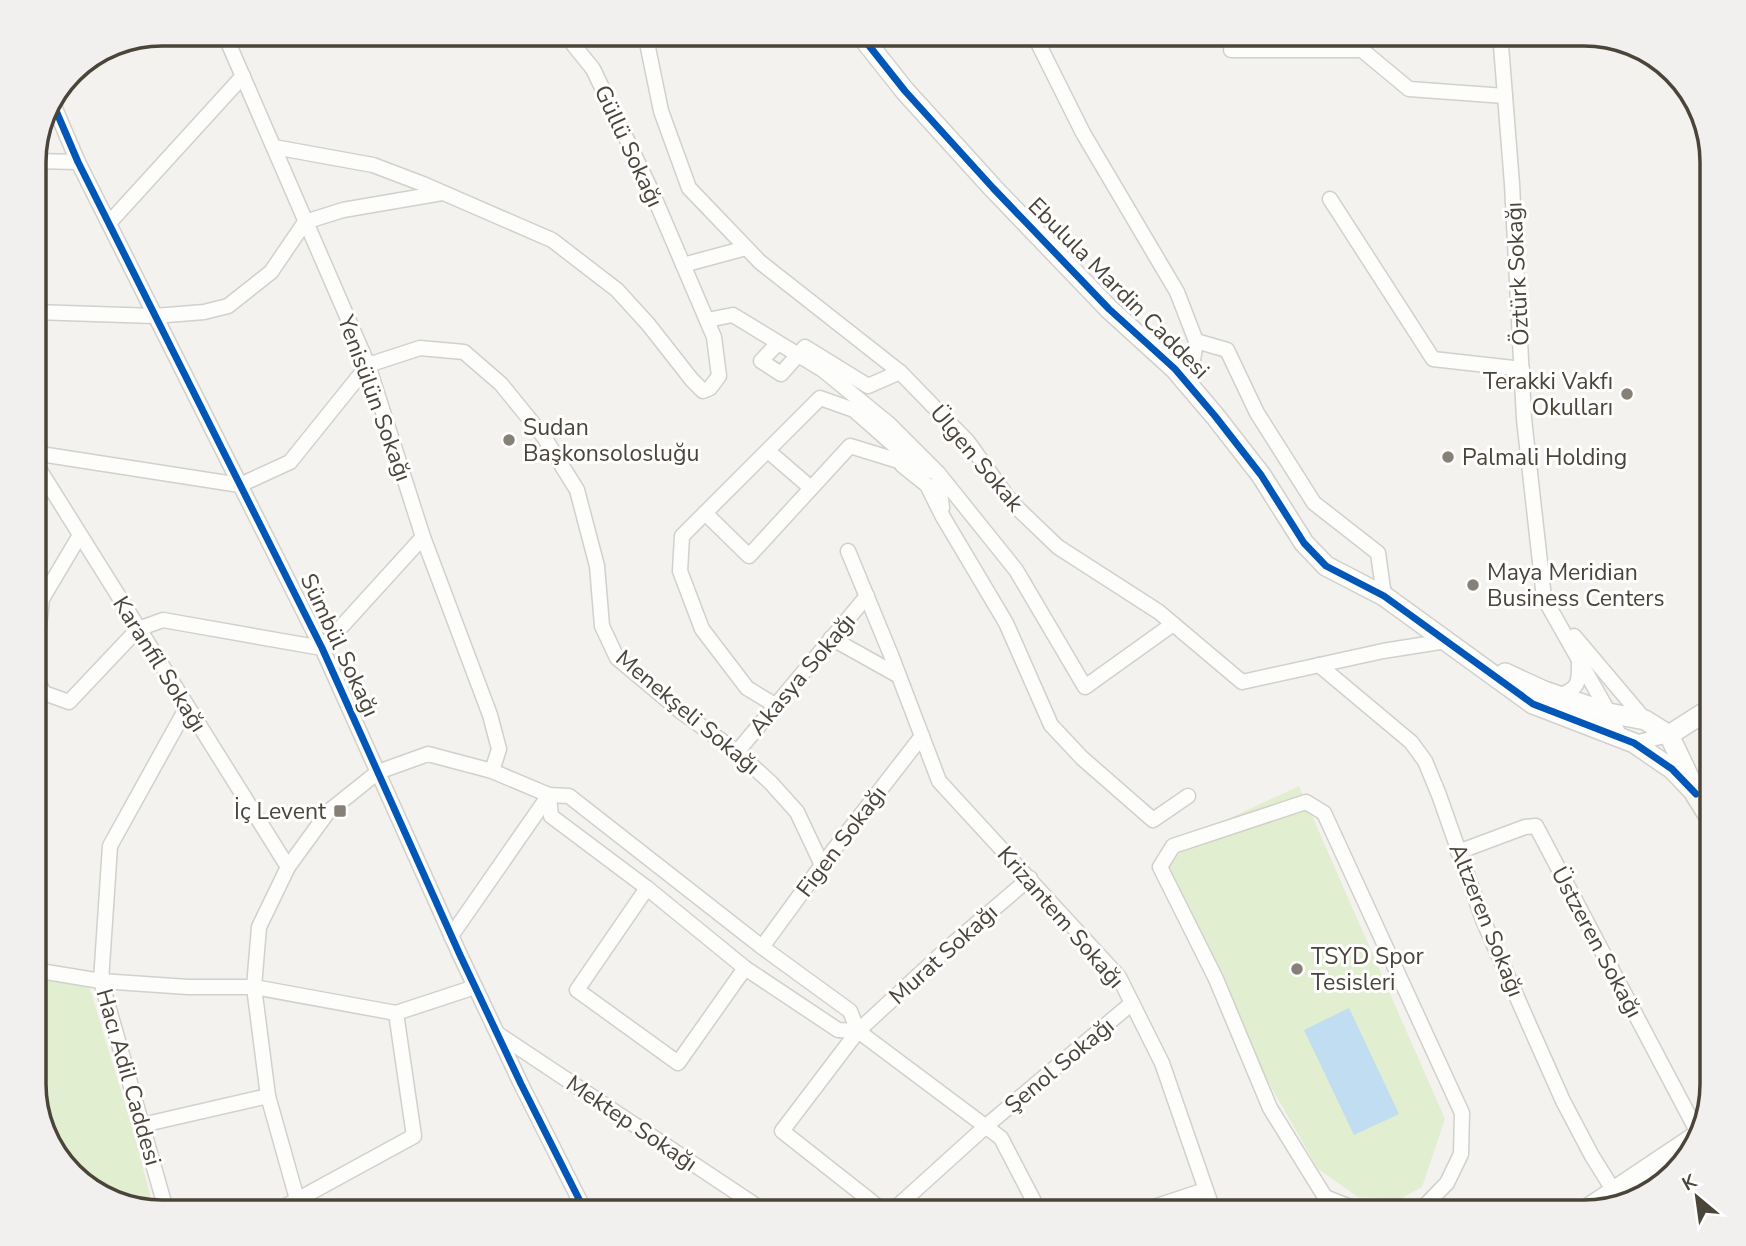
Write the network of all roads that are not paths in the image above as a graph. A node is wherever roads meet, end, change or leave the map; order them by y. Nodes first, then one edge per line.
1 (230, 46) edge
2 (574, 46) edge
3 (648, 46) edge
4 (869, 46) edge
5 (1040, 46) edge
6 (1501, 46) edge
7 (1231, 50) dead end
8 (243, 76) junction
9 (1505, 96) junction
10 (56, 112) edge
11 (274, 147) junction
12 (46, 161) edge
13 (78, 162) junction
14 (442, 193) junction
15 (1330, 199) dead end
16 (305, 222) junction
17 (109, 223) junction
18 (746, 248) junction
19 (683, 265) junction
20 (46, 312) edge
21 (155, 316) junction
22 (707, 320) junction
23 (1196, 341) junction
24 (778, 343) junction
25 (799, 355) junction
26 (368, 365) junction
27 (1522, 369) junction
28 (900, 372) junction
29 (1189, 386) junction
30 (768, 451) junction
31 (46, 455) edge
32 (895, 460) junction
33 (918, 467) junction
34 (938, 473) junction
35 (46, 480) edge
36 (240, 485) junction
37 (811, 488) junction
38 (705, 513) junction
39 (943, 517) junction
40 (80, 535) junction
41 (423, 537) junction
42 (848, 551) dead end
43 (46, 592) edge
44 (867, 596) junction
45 (1384, 596) junction
46 (1544, 598) junction
47 (1173, 624) junction
48 (138, 629) junction
49 (831, 638) junction
50 (1447, 641) junction
51 (322, 648) junction
52 (1463, 653) junction
53 (1579, 660) junction
54 (1319, 665) junction
55 (899, 676) junction
56 (46, 694) edge
57 (1559, 696) junction
58 (775, 705) junction
59 (187, 708) junction
60 (1609, 713) junction
61 (1700, 715) edge
62 (1645, 720) junction
63 (1669, 735) junction
64 (922, 736) junction
65 (1627, 740) junction
66 (737, 752) junction
67 (492, 771) junction
68 (378, 772) junction
69 (1696, 794) junction
70 (549, 795) junction
71 (1188, 796) dead end
72 (1700, 800) edge
73 (1458, 852) junction
74 (822, 864) junction
75 (288, 867) junction
76 (1030, 878) junction
77 (647, 888) junction
78 (451, 936) junction
79 (762, 947) junction
80 (745, 968) junction
81 (46, 972) edge
82 (101, 981) junction
83 (254, 987) junction
84 (475, 987) junction
85 (1132, 1003) junction
86 (396, 1013) junction
87 (858, 1031) junction
88 (497, 1033) junction
89 (268, 1096) junction
90 (1693, 1124) edge
91 (142, 1125) junction
92 (985, 1127) junction
93 (1682, 1147) edge
94 (1205, 1190) junction
95 (1619, 1195) edge
96 (1617, 1197) edge
97 (163, 1200) edge
98 (298, 1200) edge
99 (310, 1200) edge
100 (580, 1200) edge
101 (748, 1200) edge
102 (871, 1200) edge
103 (903, 1200) edge
104 (1033, 1200) edge
105 (1175, 1200) edge
106 (1209, 1200) edge
107 (1332, 1200) edge
108 (1431, 1200) edge

1 - 8 street, Yenisülün Sokağı
2 - 19 street, Güllü Sokağı
3 - 18 street, Ülgen Sokak
4 - 29 street, Ebulula Mardin Caddesi
5 - 23 street
6 - 9 street, Öztürk Sokağı
7 - 9 street
8 - 11 street, Yenisülün Sokağı
8 - 17 street
9 - 27 street, Öztürk Sokağı
10 - 13 street, Sümbül Sokağı
11 - 14 street
11 - 16 street, Yenisülün Sokağı
12 - 13 street
13 - 17 street, Sümbül Sokağı
14 - 16 street
14 - 22 street, Güllü Sokağı
15 - 27 street
16 - 21 street
16 - 26 street, Yenisülün Sokağı
17 - 21 street, Sümbül Sokağı
18 - 19 street
18 - 28 street, Ülgen Sokak
19 - 22 street, Güllü Sokağı
20 - 21 street
21 - 36 street, Sümbül Sokağı
22 - 24 street
23 - 29 street
23 - 45 street
24 - 25 street
24 - 25 street
25 - 28 street
25 - 34 street
26 - 36 street
26 - 41 street, Yenisülün Sokağı
26 - 66 street, Menekşeli Sokağı
27 - 46 street, Öztürk Sokağı
28 - 47 street, Ülgen Sokak
29 - 45 street, Ebulula Mardin Caddesi
30 - 33 street
30 - 37 street
30 - 38 street
31 - 36 street
32 - 33 street
32 - 37 street
32 - 39 street
33 - 34 street
34 - 39 street
34 - 47 street
35 - 40 street, Karanfil Sokağı
36 - 51 street, Sümbül Sokağı
37 - 38 street
38 - 58 street
39 - 71 street
40 - 43 street
40 - 48 street, Karanfil Sokağı
41 - 51 street
41 - 67 street, Yenisülün Sokağı
42 - 44 street, Krizantem Sokağı
44 - 49 street, Akasya Sokağı
44 - 55 street, Krizantem Sokağı
45 - 50 street, Ebulula Mardin Caddesi
46 - 53 street, Öztürk Sokağı
46 - 62 street
47 - 54 street, Ülgen Sokak
48 - 51 street
48 - 56 street
48 - 59 street, Karanfil Sokağı
49 - 55 street
49 - 58 street, Akasya Sokağı
50 - 52 street, Ebulula Mardin Caddesi
50 - 54 street, Ülgen Sokak
51 - 68 street, Sümbül Sokağı
52 - 57 street
52 - 65 street, Ebulula Mardin Caddesi
53 - 57 street
53 - 60 street, Öztürk Sokağı
54 - 73 street, Altzeren Sokağı
55 - 64 street, Krizantem Sokağı
57 - 60 street
58 - 66 street, Akasya Sokağı
59 - 75 street, Karanfil Sokağı
59 - 82 street, Hacı Adil Caddesi
60 - 62 street
60 - 65 street, Öztürk Sokağı
61 - 63 street
62 - 63 street
63 - 65 street
63 - 69 street
64 - 74 street, Figen Sokağı
64 - 76 street, Krizantem Sokağı
65 - 69 street, Ebulula Mardin Caddesi
66 - 74 street, Menekşeli Sokağı
67 - 68 street
67 - 70 street
68 - 75 street
68 - 78 street, Sümbül Sokağı
69 - 72 main road, Ebulula Mardin Caddesi
70 - 77 street
70 - 78 street
70 - 79 street
73 - 90 street, Üstzeren Sokağı
73 - 96 street, Altzeren Sokağı
74 - 79 street, Figen Sokağı
75 - 83 street
76 - 85 street, Krizantem Sokağı
76 - 87 street, Murat Sokağı
77 - 80 street
77 - 80 street
78 - 84 street, Sümbül Sokağı
79 - 87 street
80 - 87 street
81 - 82 street
82 - 83 street
82 - 91 street, Hacı Adil Caddesi
83 - 86 street
83 - 89 street
84 - 86 street
84 - 88 street, Sümbül Sokağı
85 - 92 street, Şenol Sokağı
85 - 94 street, Krizantem Sokağı
86 - 99 street
87 - 92 street
87 - 102 street, Murat Sokağı
88 - 100 street, Sümbül Sokağı
88 - 101 street, Mektep Sokağı
89 - 91 street
89 - 98 street
91 - 97 street, Hacı Adil Caddesi
92 - 103 street, Şenol Sokağı
92 - 104 street
93 - 95 street
94 - 105 street
94 - 106 street, Krizantem Sokağı
107 - 108 street

